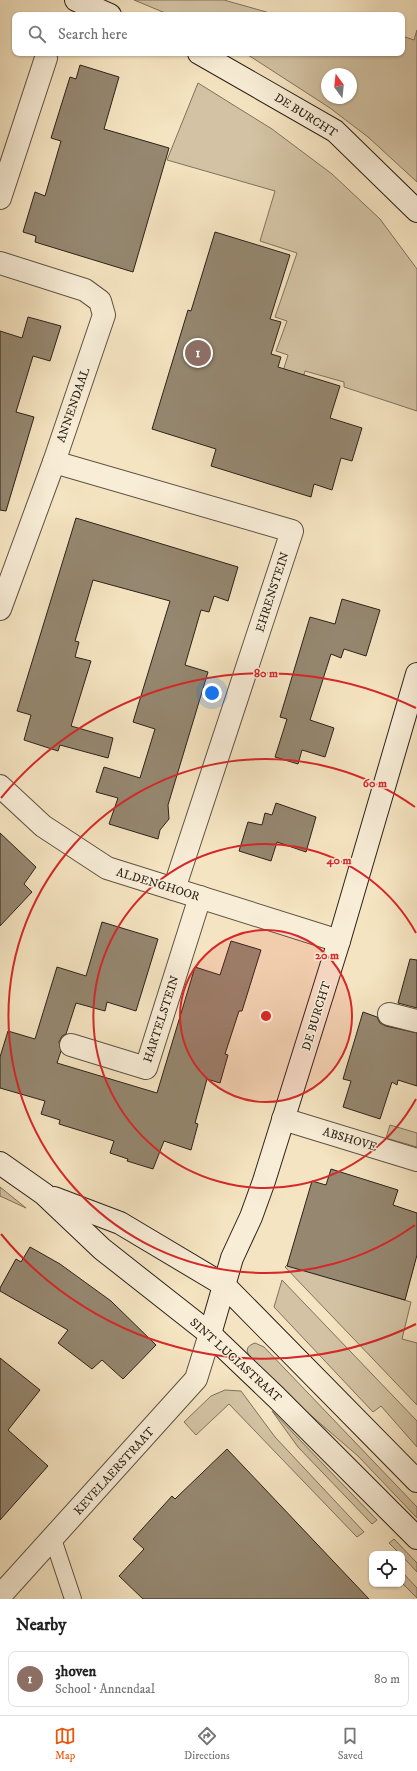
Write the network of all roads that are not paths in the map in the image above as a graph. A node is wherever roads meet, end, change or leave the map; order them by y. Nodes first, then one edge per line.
1 (76, 0) edge
2 (103, 12) edge
3 (206, 56) edge
4 (46, 58) dead end
5 (0, 198) edge
6 (417, 211) edge
7 (0, 263) edge
8 (54, 462) junction
9 (0, 609) edge
10 (417, 674) edge
11 (0, 786) edge
12 (174, 889) junction
13 (200, 897) junction
14 (339, 940) junction
15 (389, 1014) dead end
16 (417, 1021) edge
17 (71, 1046) dead end
18 (283, 1119) junction
19 (417, 1160) edge
20 (0, 1163) edge
21 (44, 1194) junction
22 (224, 1285) junction
23 (210, 1334) junction
24 (417, 1481) edge
25 (417, 1538) edge
26 (53, 1539) junction
27 (0, 1596) edge
28 (73, 1599) edge

1 - 2 street
3 - 6 street, DE BURCHT
4 - 5 street
7 - 8 street, ANNENDAAL
8 - 9 street, ANNENDAAL
8 - 12 street, EHRENSTEIN
10 - 14 street, DE BURCHT
11 - 12 street, ALDENGHOOR
12 - 13 street, ALDENGHOOR
13 - 14 street, ALDENGHOOR
13 - 17 street, HARTELSTEIN
14 - 18 street, DE BURCHT
15 - 16 street
18 - 19 street, ABSHOVE
18 - 22 street, DE BURCHT
20 - 21 street, SINT LUCIASTRAAT
21 - 22 street, SINT LUCIASTRAAT
21 - 23 street, SINT LUCIASTRAAT
22 - 23 street, KEVELAERSTRAAT
22 - 24 street, SINT LUCIASTRAAT
23 - 25 street, SINT LUCIASTRAAT
23 - 26 street, KEVELAERSTRAAT
26 - 27 street, KEVELAERSTRAAT
26 - 28 lane

